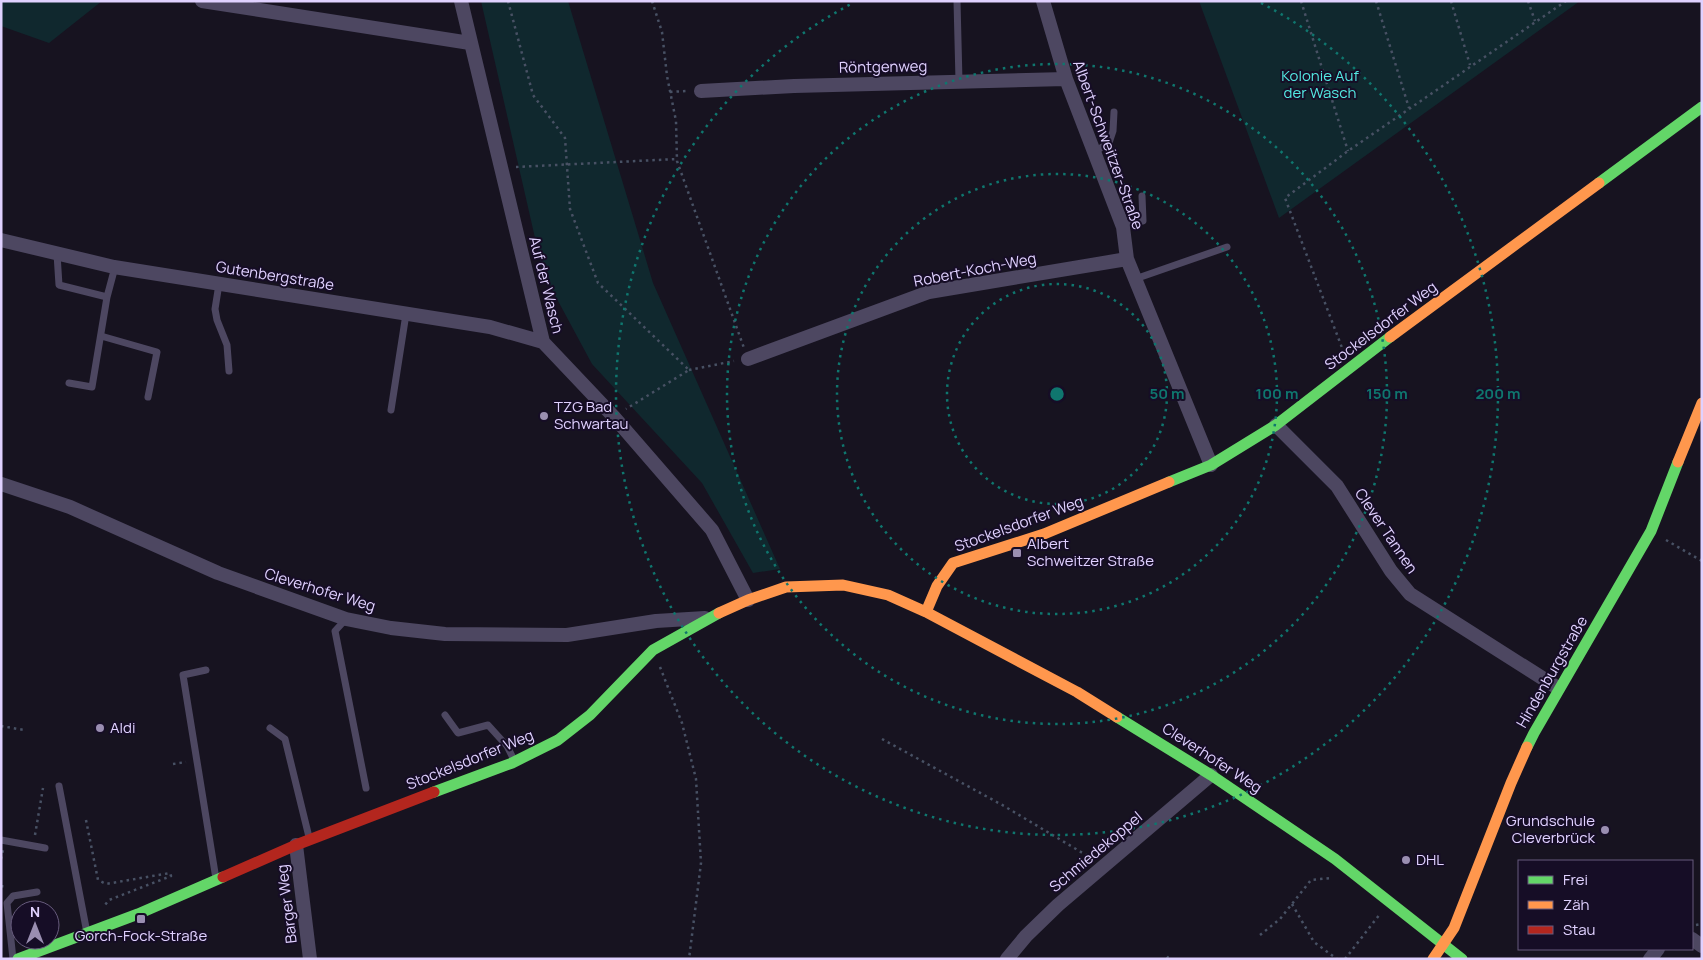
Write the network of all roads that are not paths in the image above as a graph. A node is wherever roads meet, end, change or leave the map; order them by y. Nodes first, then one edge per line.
1 (202, 1) edge
2 (461, 1) edge
3 (957, 1) edge
4 (1043, 1) edge
5 (470, 43) junction
6 (1066, 79) junction
7 (959, 81) junction
8 (701, 91) road end
9 (1702, 107) edge
10 (1114, 112) dead end
11 (1094, 152) junction
12 (1142, 196) dead end
13 (1123, 227) junction
14 (1, 240) edge
15 (1228, 247) dead end
16 (57, 254) junction
17 (1127, 259) junction
18 (115, 267) junction
19 (1135, 279) junction
20 (219, 284) junction
21 (107, 297) junction
22 (406, 314) junction
23 (101, 336) junction
24 (543, 342) junction
25 (748, 359) road end
26 (229, 371) dead end
27 (69, 384) dead end
28 (148, 397) dead end
29 (1702, 403) edge
30 (390, 410) dead end
31 (1276, 425) junction
32 (1211, 465) junction
33 (1, 484) edge
34 (748, 600) junction
35 (926, 612) junction
36 (708, 618) junction
37 (346, 619) junction
38 (206, 670) dead end
39 (1558, 688) junction
40 (445, 715) dead end
41 (270, 728) dead end
42 (515, 762) junction
43 (1211, 775) junction
44 (59, 786) dead end
45 (366, 788) dead end
46 (1, 840) edge
47 (310, 840) junction
48 (296, 845) junction
49 (45, 848) dead end
50 (216, 881) junction
51 (37, 892) dead end
52 (87, 933) junction
53 (1444, 944) junction
54 (13, 959) edge
55 (18, 959) edge
56 (310, 959) edge
57 (1007, 959) edge
58 (1433, 959) edge
59 (1462, 959) edge

1 - 5 street
2 - 5 street, Auf der Wasch
3 - 7 lane
4 - 6 street, Albert-Schweitzer-Straße
5 - 24 street, Auf der Wasch
6 - 7 street, Röntgenweg
6 - 11 street, Albert-Schweitzer-Straße
7 - 8 street, Röntgenweg
9 - 31 street, Stockelsdorfer Weg
10 - 11 lane
11 - 13 street, Albert-Schweitzer-Straße
12 - 13 lane
13 - 17 street, Albert-Schweitzer-Straße
14 - 16 street, Gutenbergstraße
15 - 19 lane
16 - 18 street, Gutenbergstraße
16 - 21 lane
17 - 19 street, Albert-Schweitzer-Straße
17 - 25 street, Robert-Koch-Weg
18 - 20 street, Gutenbergstraße
18 - 21 lane
19 - 32 street, Albert-Schweitzer-Straße
20 - 22 street, Gutenbergstraße
20 - 26 lane
21 - 23 lane
22 - 24 street, Gutenbergstraße
22 - 30 lane
23 - 27 lane
23 - 28 lane
24 - 34 street, Auf der Wasch
29 - 39 street, Hindenburgstraße
31 - 32 street, Stockelsdorfer Weg
31 - 39 street, Clever Tannen
32 - 35 street, Stockelsdorfer Weg
33 - 37 street, Cleverhofer Weg
34 - 35 street, Stockelsdorfer Weg
34 - 36 street, Stockelsdorfer Weg
35 - 43 street, Cleverhofer Weg
36 - 37 street, Cleverhofer Weg
36 - 42 street, Stockelsdorfer Weg
37 - 45 lane
38 - 50 lane
39 - 53 street, Hindenburgstraße
40 - 42 lane
41 - 47 lane
42 - 47 street, Stockelsdorfer Weg
43 - 53 street, Cleverhofer Weg
43 - 57 street, Schmiedekoppel
44 - 52 lane
46 - 49 lane
47 - 48 street, Stockelsdorfer Weg
48 - 50 street, Stockelsdorfer Weg
48 - 56 street, Barger Weg
50 - 52 street, Stockelsdorfer Weg
51 - 54 lane
52 - 55 street, Stockelsdorfer Weg
53 - 58 street, Hindenburgstraße
53 - 59 street, Cleverhofer Weg

